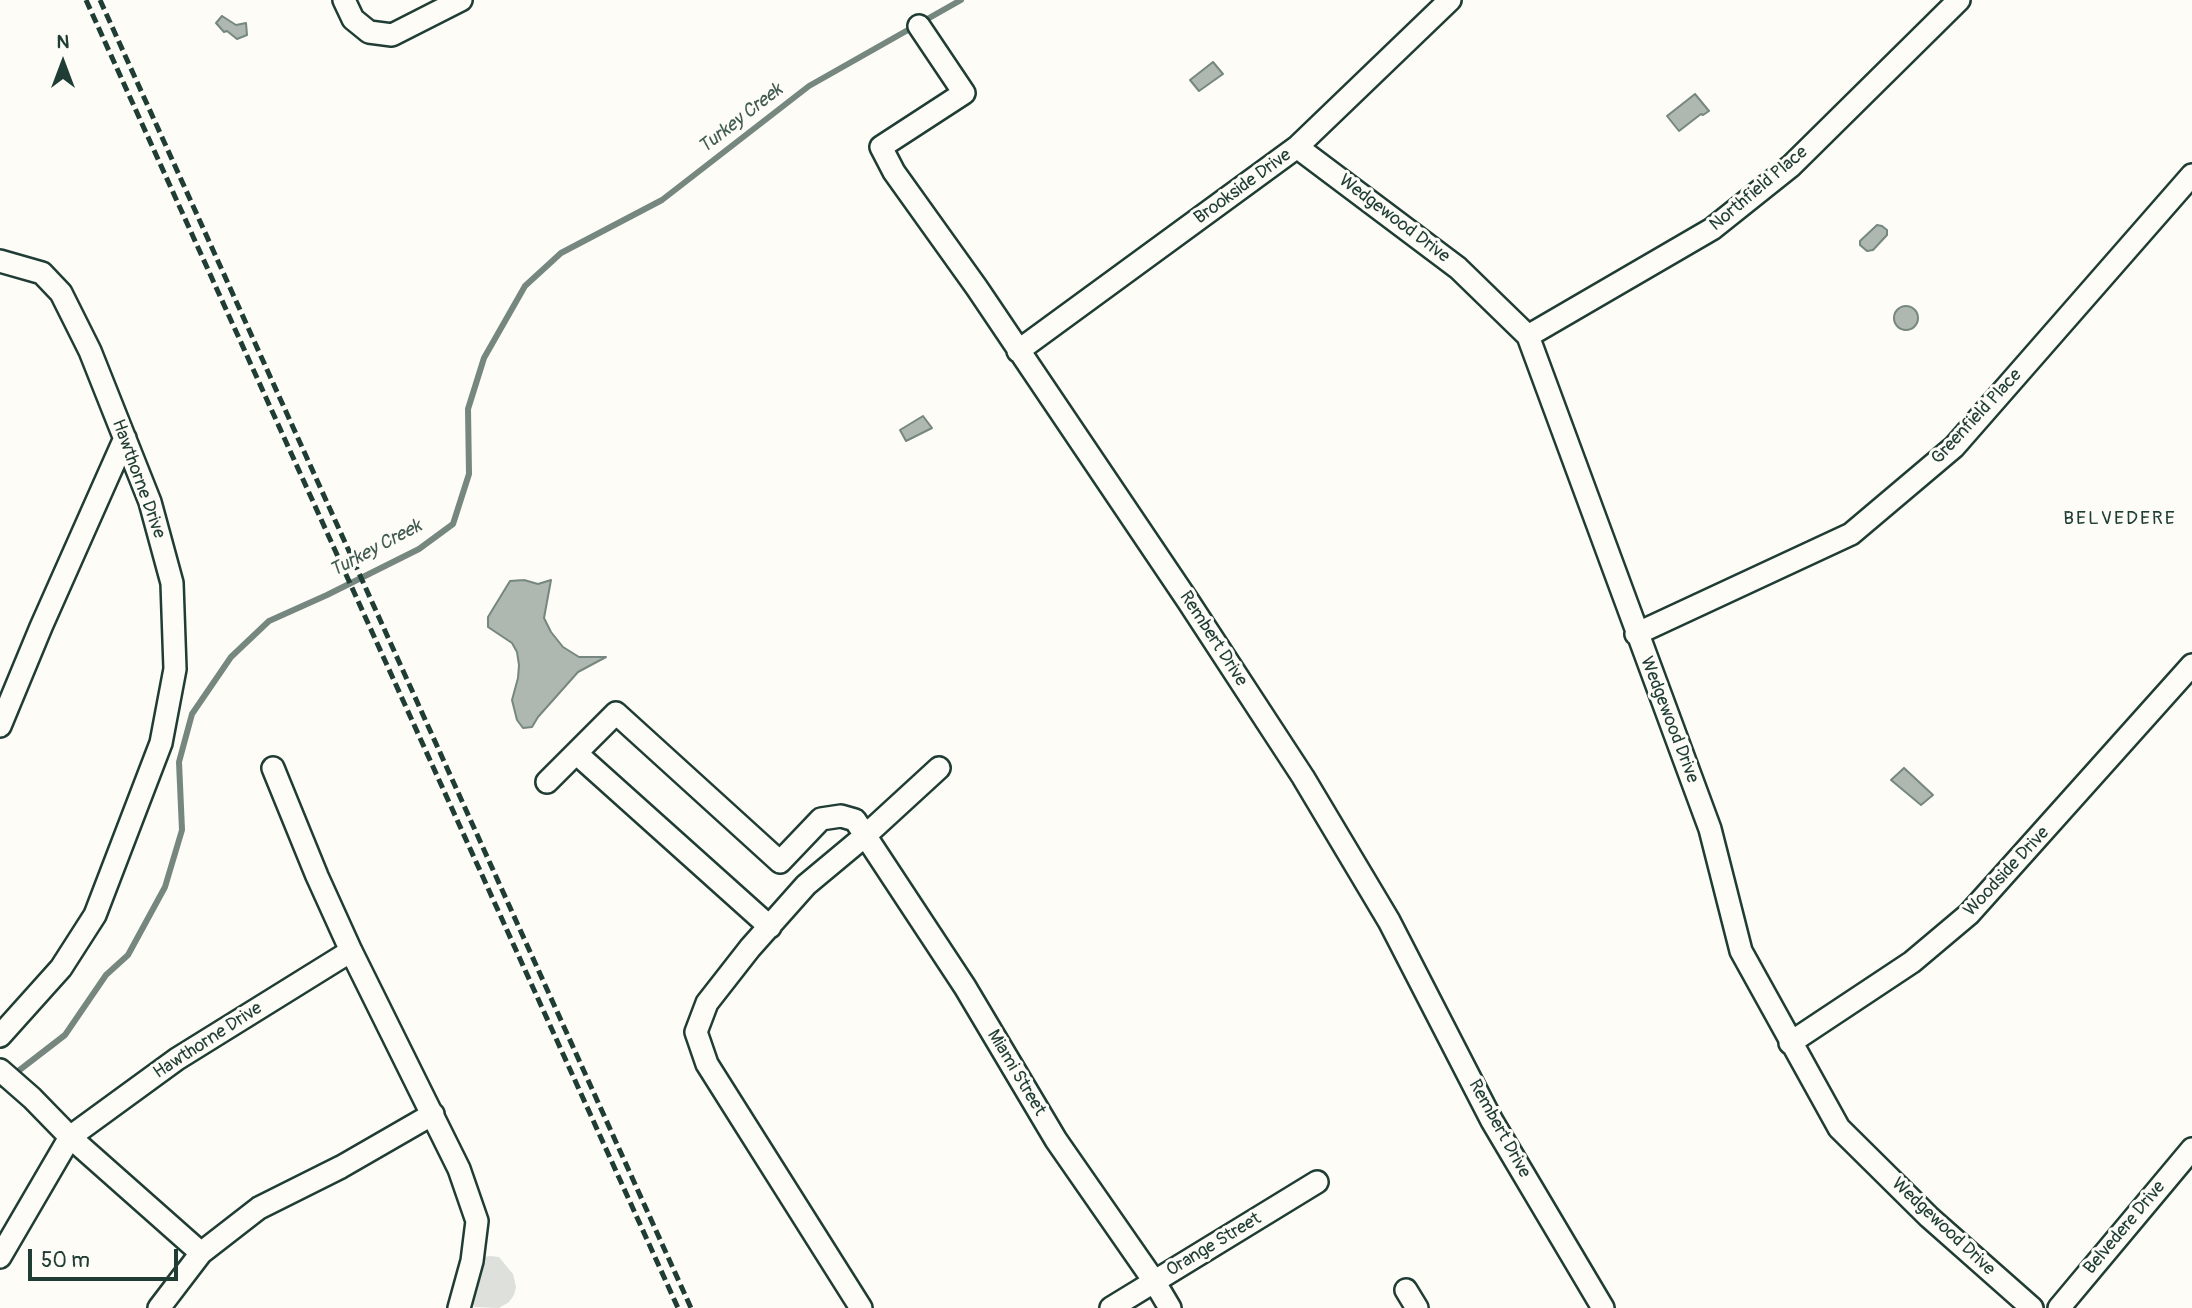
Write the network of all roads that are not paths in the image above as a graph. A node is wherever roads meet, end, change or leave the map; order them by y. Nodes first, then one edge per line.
1 (461, 0) edge
2 (1450, 0) edge
3 (1959, 0) edge
4 (349, 10) edge
5 (919, 26) dead end
6 (1297, 147) junction
7 (2192, 175) edge
8 (0, 261) edge
9 (1528, 336) junction
10 (1018, 351) junction
11 (125, 438) junction
12 (1636, 634) junction
13 (2192, 665) edge
14 (0, 726) edge
15 (576, 753) junction
16 (273, 768) dead end
17 (939, 768) dead end
18 (547, 782) dead end
19 (866, 835) junction
20 (780, 862) junction
21 (807, 885) junction
22 (770, 927) junction
23 (351, 951) junction
24 (0, 1035) edge
25 (1790, 1043) junction
26 (0, 1070) edge
27 (433, 1114) junction
28 (70, 1137) junction
29 (2192, 1149) edge
30 (1317, 1182) dead end
31 (201, 1253) junction
32 (0, 1257) edge
33 (1154, 1281) junction
34 (159, 1308) edge
35 (459, 1308) edge
36 (861, 1308) edge
37 (1111, 1308) edge
38 (1170, 1308) edge
39 (1603, 1308) edge
40 (2032, 1308) edge
41 (2059, 1308) edge

1 - 4 street
2 - 6 street, Brookside Drive
3 - 9 street, Northfield Place
5 - 10 street, Rembert Drive
6 - 9 street, Wedgewood Drive
6 - 10 street, Brookside Drive
7 - 12 street, Greenfield Place
8 - 11 street, Hawthorne Drive
9 - 12 street, Wedgewood Drive
10 - 39 street, Rembert Drive
11 - 14 street
11 - 24 street, Hawthorne Drive
12 - 25 street, Wedgewood Drive
13 - 25 street, Woodside Drive
15 - 18 street
15 - 20 street
15 - 22 street
16 - 23 street
17 - 19 street
19 - 20 street
19 - 21 street
19 - 33 street, Miami Street
20 - 21 street
21 - 22 street
22 - 36 street
23 - 27 street
23 - 28 street, Hawthorne Drive
25 - 40 street, Wedgewood Drive
26 - 28 street
27 - 31 street
27 - 35 street
28 - 31 street
28 - 32 street, Hawthorne Drive
29 - 41 street, Belvedere Drive
30 - 33 street, Orange Street
31 - 34 street
33 - 37 street, Orange Street
33 - 38 street, Miami Street

